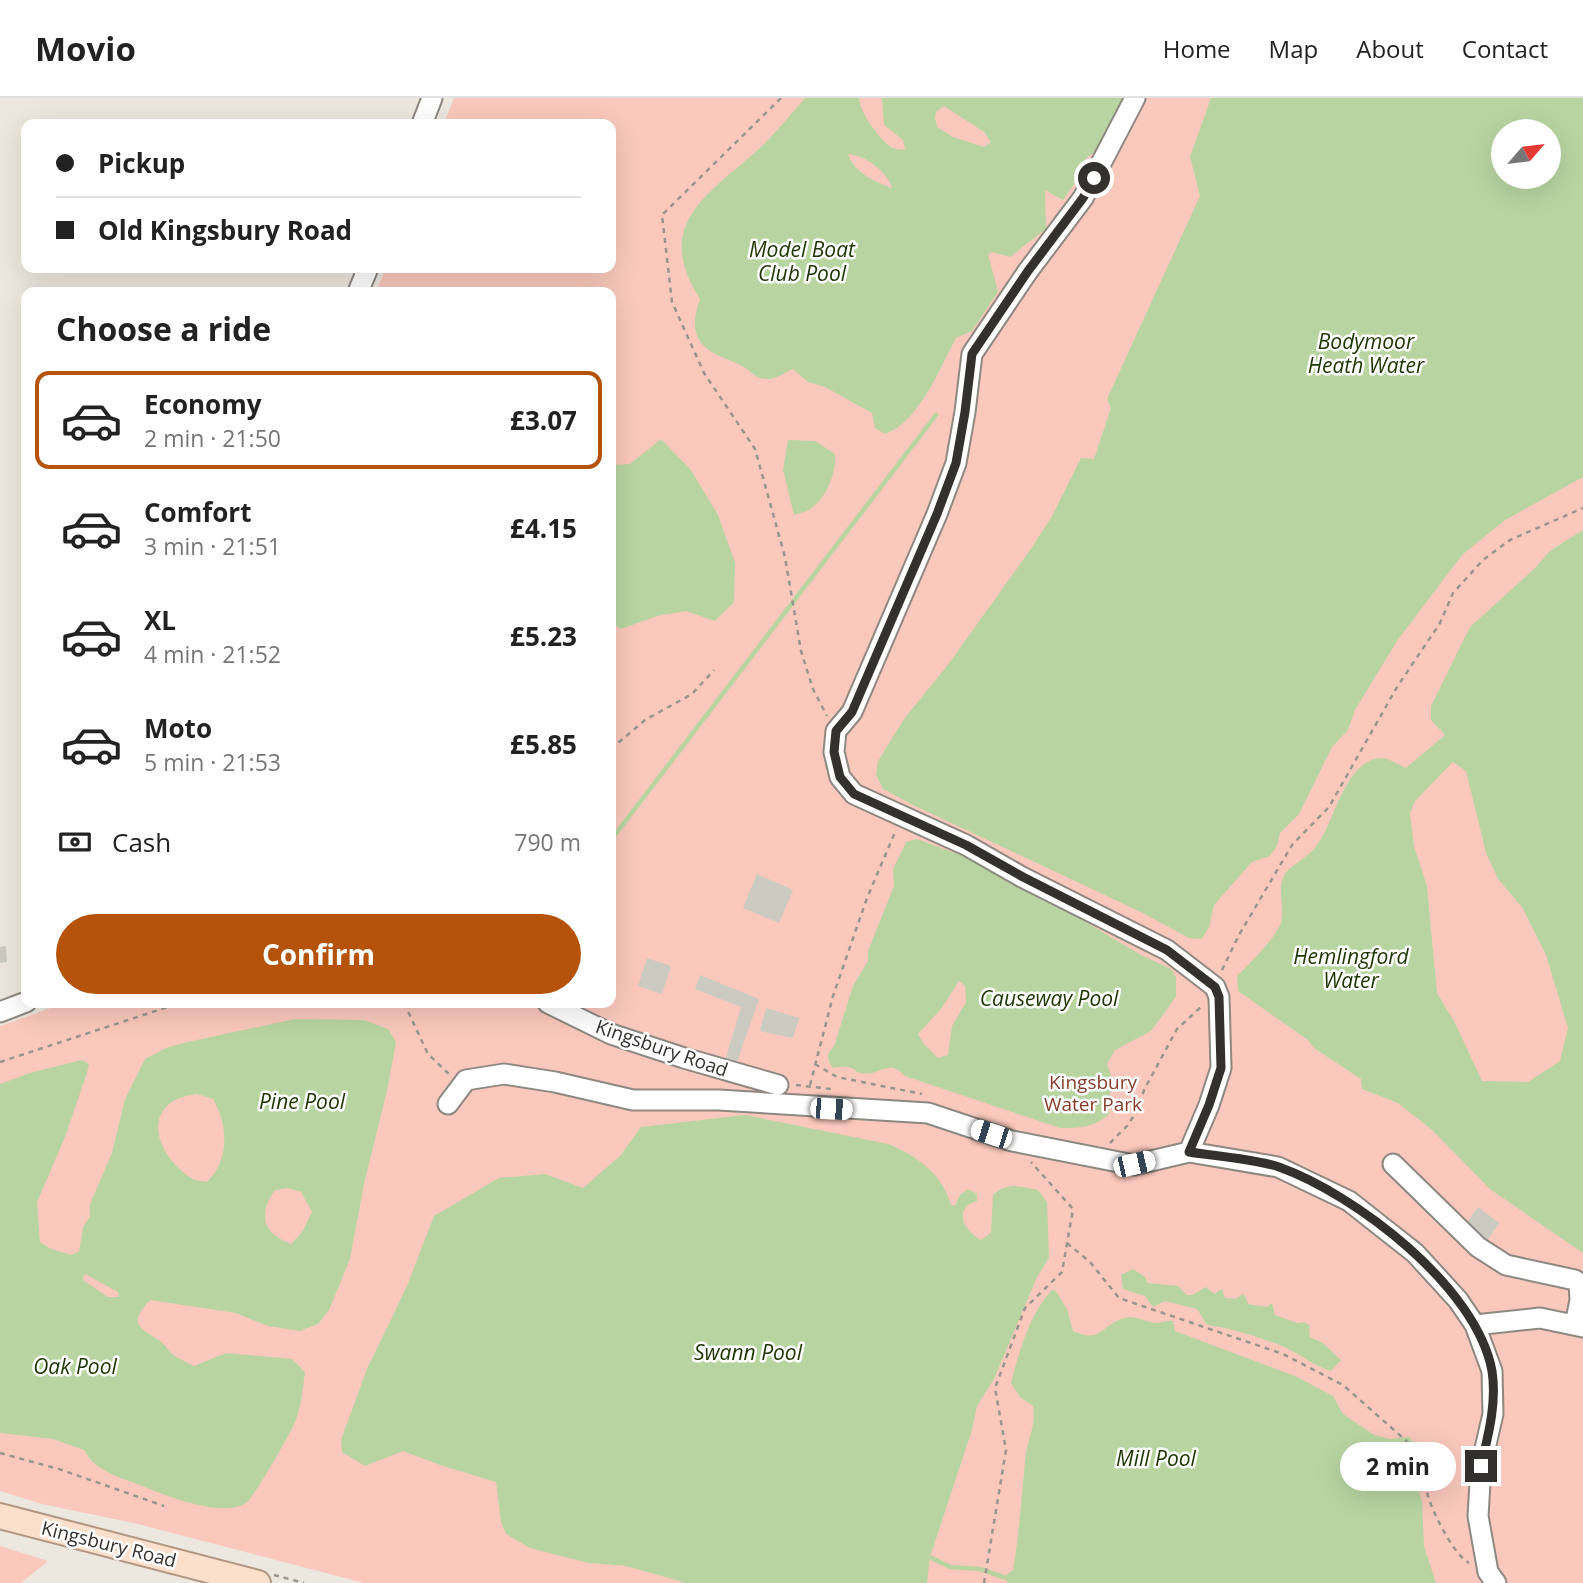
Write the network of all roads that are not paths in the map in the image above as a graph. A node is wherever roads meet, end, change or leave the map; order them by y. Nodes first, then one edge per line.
1 (432, 98) edge
2 (1135, 98) edge
3 (424, 119) edge
4 (21, 1004) edge
5 (558, 1008) edge
6 (0, 1012) edge
7 (778, 1085) dead end
8 (448, 1104) dead end
9 (1189, 1152) junction
10 (1392, 1164) dead end
11 (1475, 1325) junction
12 (1579, 1326) edge
13 (0, 1516) edge
14 (1492, 1578) edge
15 (258, 1583) edge

1 - 3 street
2 - 9 street
4 - 6 street
5 - 7 street, Kingsbury Road
8 - 9 street
9 - 11 street
10 - 12 street
11 - 12 street
11 - 14 street
13 - 15 main road, Kingsbury Road

